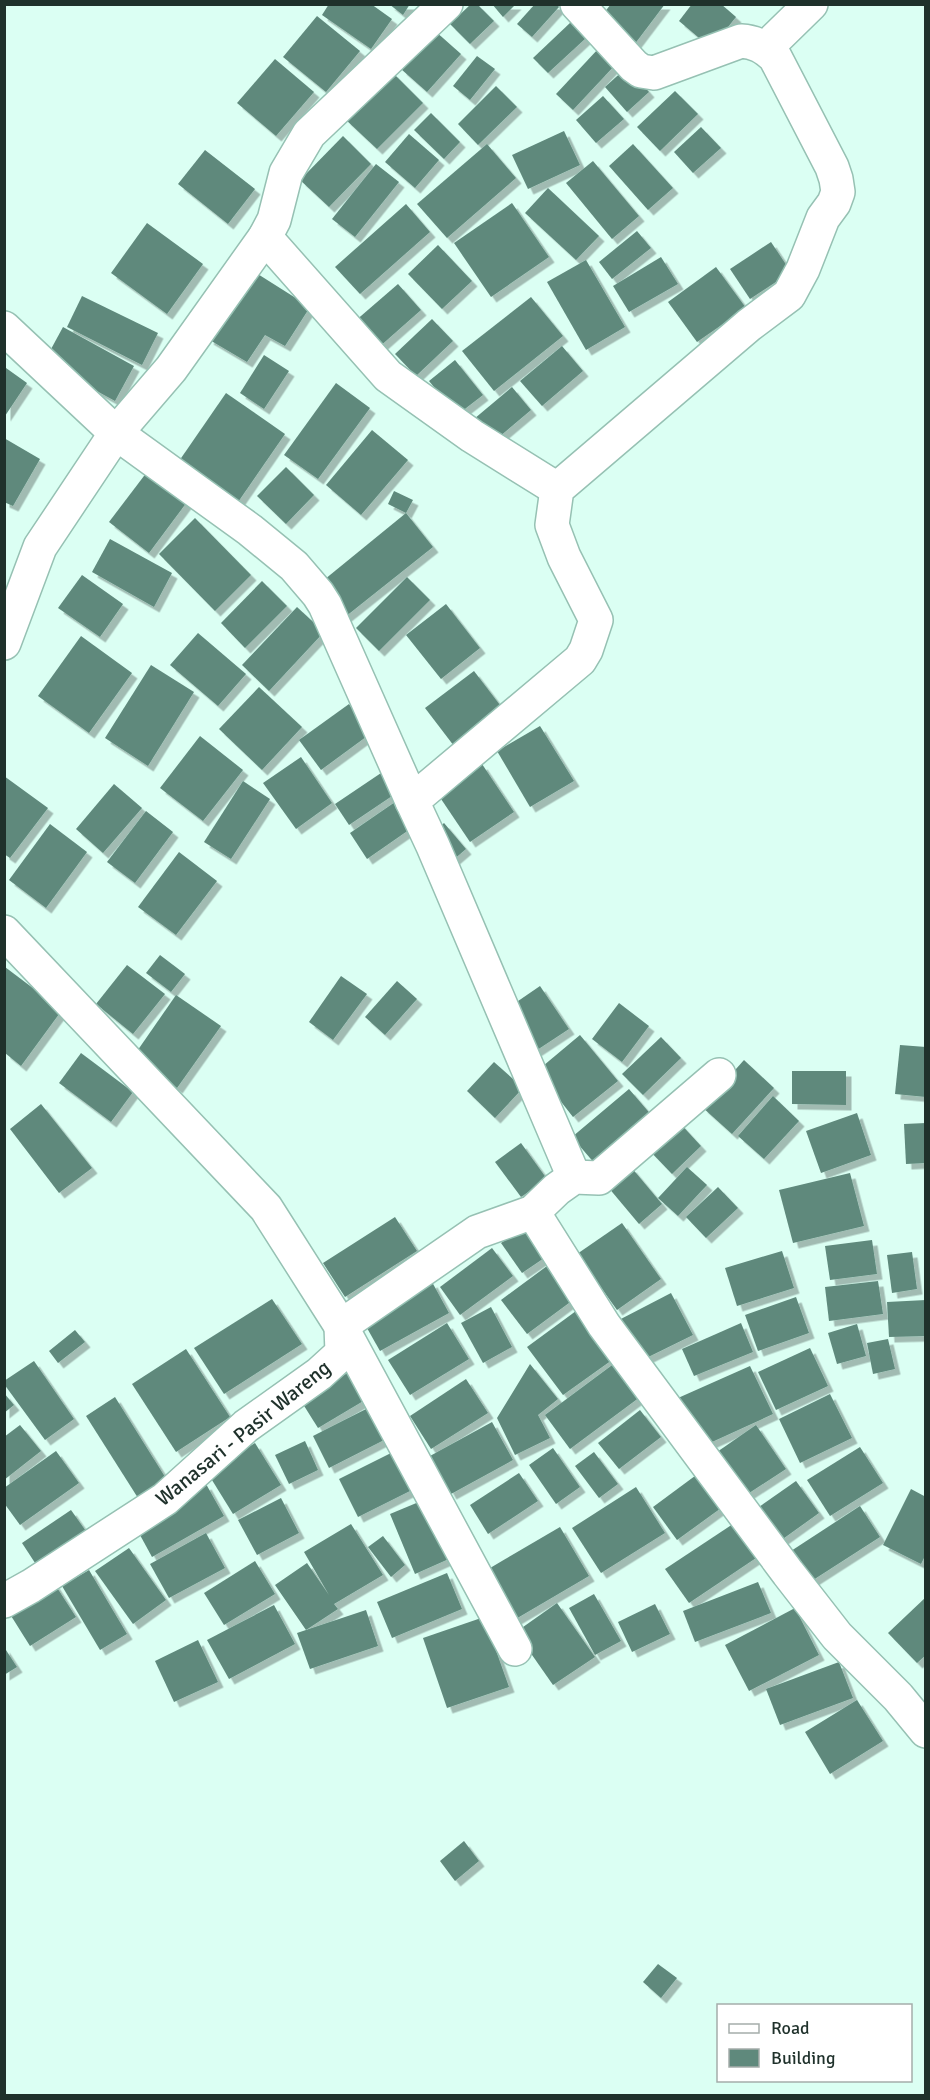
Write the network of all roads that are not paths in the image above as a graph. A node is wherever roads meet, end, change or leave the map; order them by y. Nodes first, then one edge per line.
1 (446, 4) edge
2 (577, 4) edge
3 (811, 4) edge
4 (766, 48) junction
5 (265, 237) junction
6 (4, 328) edge
7 (116, 433) junction
8 (557, 489) junction
9 (4, 643) edge
10 (412, 801) junction
11 (4, 932) edge
12 (719, 1075) dead end
13 (574, 1177) junction
14 (533, 1212) junction
15 (341, 1326) junction
16 (4, 1601) edge
17 (515, 1648) dead end
18 (926, 1731) edge

1 - 5 street
2 - 4 street
3 - 4 street
4 - 8 street
5 - 7 street
5 - 8 street
6 - 7 street
7 - 9 street
7 - 10 street
8 - 10 street
10 - 13 street
11 - 15 street
12 - 13 street
13 - 14 street
14 - 15 street
14 - 18 street
15 - 16 street, Wanasari - Pasir Wareng
15 - 17 street

